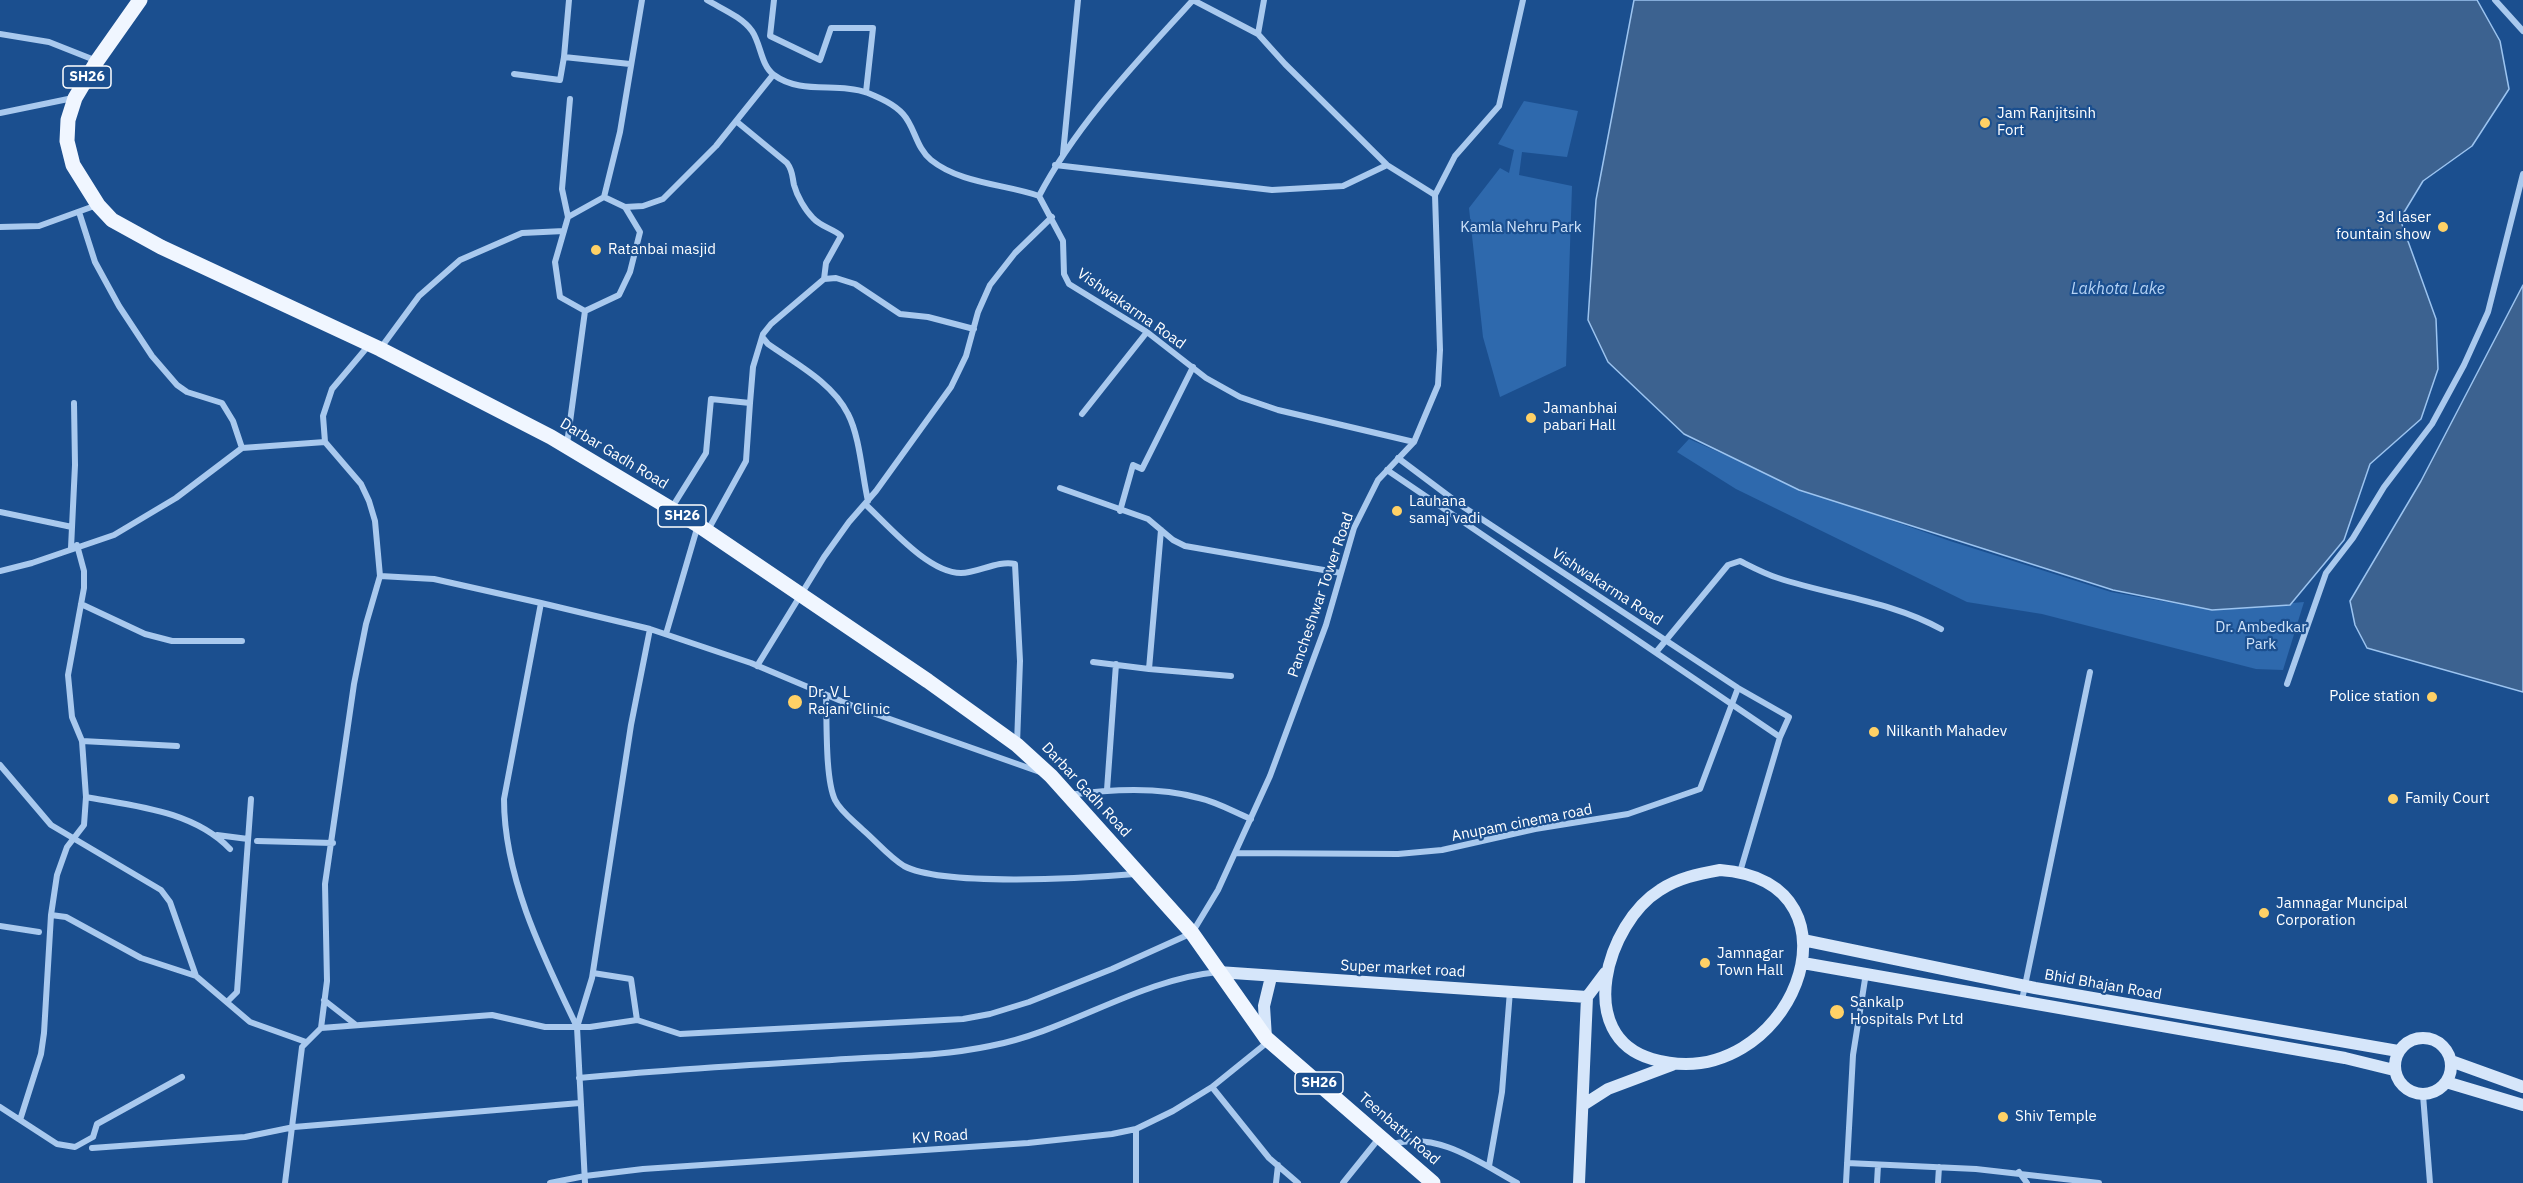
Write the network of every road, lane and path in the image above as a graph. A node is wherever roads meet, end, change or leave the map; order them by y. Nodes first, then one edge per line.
1 (140, 0) edge
2 (569, 0) edge
3 (642, 0) edge
4 (707, 0) edge
5 (774, 0) edge
6 (1078, 0) edge
7 (1194, 0) edge
8 (1264, 0) edge
9 (1523, 0) edge
10 (2495, 0) edge
11 (2523, 31) edge
12 (0, 34) edge
13 (1258, 34) junction
14 (564, 57) junction
15 (97, 61) junction
16 (630, 64) junction
17 (514, 74) dead end
18 (773, 75) junction
19 (866, 92) junction
20 (75, 98) junction
21 (570, 99) dead end
22 (0, 113) edge
23 (736, 121) junction
24 (1063, 155) junction
25 (1056, 165) junction
26 (1387, 165) junction
27 (2523, 174) edge
28 (1435, 195) junction
29 (1039, 196) junction
30 (604, 197) junction
31 (98, 204) junction
32 (625, 207) junction
33 (79, 212) junction
34 (568, 217) junction
35 (1052, 217) junction
36 (0, 227) edge
37 (564, 231) junction
38 (824, 279) junction
39 (585, 311) junction
40 (974, 329) junction
41 (1147, 332) junction
42 (763, 338) junction
43 (375, 347) junction
44 (1193, 368) junction
45 (74, 403) dead end
46 (750, 403) junction
47 (1083, 414) dead end
48 (325, 442) junction
49 (1414, 442) junction
50 (567, 447) junction
51 (242, 448) junction
52 (1398, 458) junction
53 (1388, 470) junction
54 (1060, 488) dead end
55 (866, 502) junction
56 (671, 509) junction
57 (1120, 511) junction
58 (0, 512) edge
59 (72, 527) junction
60 (702, 528) junction
61 (1161, 530) junction
62 (74, 547) junction
63 (0, 571) edge
64 (1341, 573) junction
65 (380, 576) junction
66 (802, 595) junction
67 (541, 603) junction
68 (81, 604) junction
69 (650, 629) junction
70 (1941, 629) dead end
71 (666, 634) junction
72 (1666, 640) junction
73 (242, 641) dead end
74 (1657, 651) junction
75 (1093, 662) dead end
76 (1116, 664) junction
77 (757, 666) junction
78 (1149, 669) junction
79 (2090, 672) dead end
80 (1231, 676) dead end
81 (2287, 684) dead end
82 (1738, 688) junction
83 (826, 696) junction
84 (1731, 703) junction
85 (1780, 737) junction
86 (82, 741) junction
87 (1017, 745) junction
88 (177, 746) dead end
89 (0, 765) edge
90 (1051, 776) junction
91 (1107, 790) junction
92 (1069, 795) junction
93 (86, 796) junction
94 (251, 799) dead end
95 (1251, 819) junction
96 (217, 835) junction
97 (72, 839) junction
98 (248, 839) junction
99 (257, 842) dead end
100 (333, 843) junction
101 (230, 849) dead end
102 (1236, 853) junction
103 (1740, 872) junction
104 (1139, 873) junction
105 (51, 915) junction
106 (0, 926) edge
107 (39, 932) dead end
108 (1192, 933) junction
109 (1803, 940) junction
110 (1803, 963) junction
111 (1218, 972) junction
112 (593, 973) junction
113 (1605, 973) junction
114 (1866, 973) junction
115 (196, 976) junction
116 (1271, 977) junction
117 (2025, 986) junction
118 (1510, 990) junction
119 (1587, 997) junction
120 (324, 1000) junction
121 (2022, 1000) junction
122 (227, 1002) junction
123 (637, 1020) junction
124 (357, 1025) junction
125 (577, 1027) junction
126 (321, 1028) junction
127 (1268, 1039) junction
128 (306, 1042) junction
129 (2398, 1051) junction
130 (2451, 1061) junction
131 (1672, 1065) junction
132 (2394, 1070) junction
133 (182, 1077) dead end
134 (579, 1078) junction
135 (2446, 1082) junction
136 (1212, 1087) junction
137 (2523, 1087) edge
138 (2423, 1095) junction
139 (580, 1103) junction
140 (1583, 1105) junction
141 (2523, 1105) edge
142 (0, 1107) edge
143 (20, 1120) junction
144 (294, 1127) junction
145 (1136, 1129) junction
146 (1386, 1141) junction
147 (92, 1148) dead end
148 (1847, 1163) junction
149 (1878, 1165) junction
150 (1278, 1166) junction
151 (1489, 1166) junction
152 (1939, 1167) junction
153 (2019, 1172) junction
154 (585, 1179) edge
155 (285, 1183) edge
156 (550, 1183) edge
157 (1136, 1183) edge
158 (1276, 1183) edge
159 (1298, 1183) edge
160 (1343, 1183) edge
161 (1433, 1183) edge
162 (1516, 1183) edge
163 (1579, 1183) edge
164 (1846, 1183) edge
165 (1877, 1183) edge
166 (1938, 1183) edge
167 (2027, 1183) edge
168 (2099, 1183) edge
169 (2430, 1183) edge

1 - 15 main road, SH26
2 - 14 street
3 - 16 street
4 - 18 street
5 - 19 street
6 - 24 street
7 - 13 street
7 - 24 street
8 - 13 street
9 - 28 street, Pancheshwar Tower Road
10 - 11 street
12 - 15 street
13 - 26 street
14 - 16 street
14 - 17 street
15 - 20 main road, SH26
16 - 30 street
18 - 19 street
18 - 23 street
19 - 29 street
20 - 22 street
20 - 31 main road, Darbar Gadh Road / SH26
21 - 34 street
23 - 32 street
23 - 38 street
24 - 25 street
25 - 26 street
25 - 29 street
26 - 28 street
27 - 81 street
28 - 49 street, Pancheshwar Tower Road
29 - 35 street, Vishwakarma Road
30 - 32 street
30 - 34 street
31 - 33 street
31 - 43 main road, Darbar Gadh Road / SH26
32 - 39 street
33 - 36 street
33 - 51 street
34 - 37 street
35 - 40 street
35 - 41 street, Vishwakarma Road
37 - 39 street
37 - 43 street
38 - 40 street
38 - 42 street
39 - 50 street
40 - 55 street
41 - 44 street, Vishwakarma Road
41 - 47 street
42 - 46 street
42 - 55 street
43 - 48 street
43 - 50 main road, Darbar Gadh Road / SH26
44 - 49 street, Vishwakarma Road
44 - 57 street
45 - 59 street
46 - 56 street
46 - 60 street
48 - 51 street
48 - 65 street
49 - 52 street, Pancheshwar Tower Road
50 - 56 main road, Darbar Gadh Road / SH26
51 - 62 street
52 - 53 street, Pancheshwar Tower Road
52 - 72 street, Vishwakarma Road
53 - 64 street, Pancheshwar Tower Road
53 - 74 street, Vishwakarma Road
54 - 57 street
55 - 66 street
55 - 87 street
56 - 60 main road, Darbar Gadh Road / SH26
57 - 61 street
58 - 59 street
59 - 62 street
60 - 66 main road, Darbar Gadh Road / SH26
60 - 71 street
61 - 64 street
61 - 78 street
62 - 63 street
62 - 68 street
64 - 95 street, Pancheshwar Tower Road
65 - 67 street
65 - 100 street
66 - 77 street
66 - 87 main road, Darbar Gadh Road / SH26
67 - 69 street
67 - 125 street
68 - 73 street
68 - 86 street
69 - 71 street
69 - 112 street
70 - 72 street
71 - 77 street
72 - 74 street
72 - 82 street, Vishwakarma Road
74 - 84 street, Vishwakarma Road
75 - 76 street
76 - 78 street
76 - 91 street
77 - 83 street
78 - 80 street
79 - 117 street
82 - 84 street, Anupam cinema road
82 - 85 street, Vishwakarma Road
83 - 90 street
83 - 104 street
84 - 85 street, Vishwakarma Road
84 - 102 street, Anupam cinema road
85 - 103 street, Vishwakarma Road
86 - 88 street
86 - 93 street
87 - 90 main road, Darbar Gadh Road / SH26
89 - 97 street
90 - 92 main road, Darbar Gadh Road / SH26
91 - 92 street
91 - 95 street
92 - 104 main road, Darbar Gadh Road / SH26
93 - 96 street
93 - 97 street
94 - 98 street
95 - 102 street, Pancheshwar Tower Road
96 - 98 street
96 - 101 street
97 - 105 street
97 - 115 street
98 - 122 street
99 - 100 street
100 - 120 street
102 - 108 street, Pancheshwar Tower Road
103 - 109 main road
103 - 113 main road
104 - 108 main road, Darbar Gadh Road / SH26
105 - 115 street
105 - 143 street
106 - 107 street
108 - 111 main road, Darbar Gadh Road / SH26
108 - 123 street
109 - 110 main road
109 - 117 main road, Bhid Bhajan Road
110 - 114 main road, Bhid Bhajan Road
110 - 131 main road
111 - 116 main road, Super market road
111 - 127 main road, Teenbatti Road / SH26
111 - 134 street
112 - 123 street
112 - 125 street
113 - 119 main road
113 - 131 main road
114 - 121 main road, Bhid Bhajan Road
114 - 148 street
115 - 122 street
116 - 118 main road, Super market road
116 - 127 main road
117 - 121 street
117 - 129 main road, Bhid Bhajan Road
118 - 119 main road, Super market road
118 - 151 street
119 - 140 main road
120 - 124 street
120 - 126 street
121 - 132 main road, Bhid Bhajan Road
122 - 128 street
123 - 125 street
124 - 125 street
124 - 126 street
125 - 134 street
126 - 128 street
127 - 136 street, KV Road
127 - 146 main road, Teenbatti Road / SH26
128 - 144 street
129 - 130 main road
129 - 132 main road
130 - 135 main road
130 - 137 main road
131 - 140 main road
132 - 138 main road
133 - 143 street
134 - 139 street
135 - 138 main road
135 - 141 main road
136 - 145 street, KV Road
136 - 150 street
138 - 169 street
139 - 144 street
139 - 154 street
140 - 163 main road
142 - 143 street
144 - 147 street
144 - 155 street
145 - 154 street, KV Road
145 - 157 street
146 - 151 street
146 - 160 street
146 - 161 main road, Teenbatti Road / SH26
148 - 149 street
148 - 164 street
149 - 152 street
149 - 165 street
150 - 158 street
150 - 159 street
151 - 162 street
152 - 153 street
152 - 166 street
153 - 167 street
153 - 168 street
154 - 156 street, KV Road

